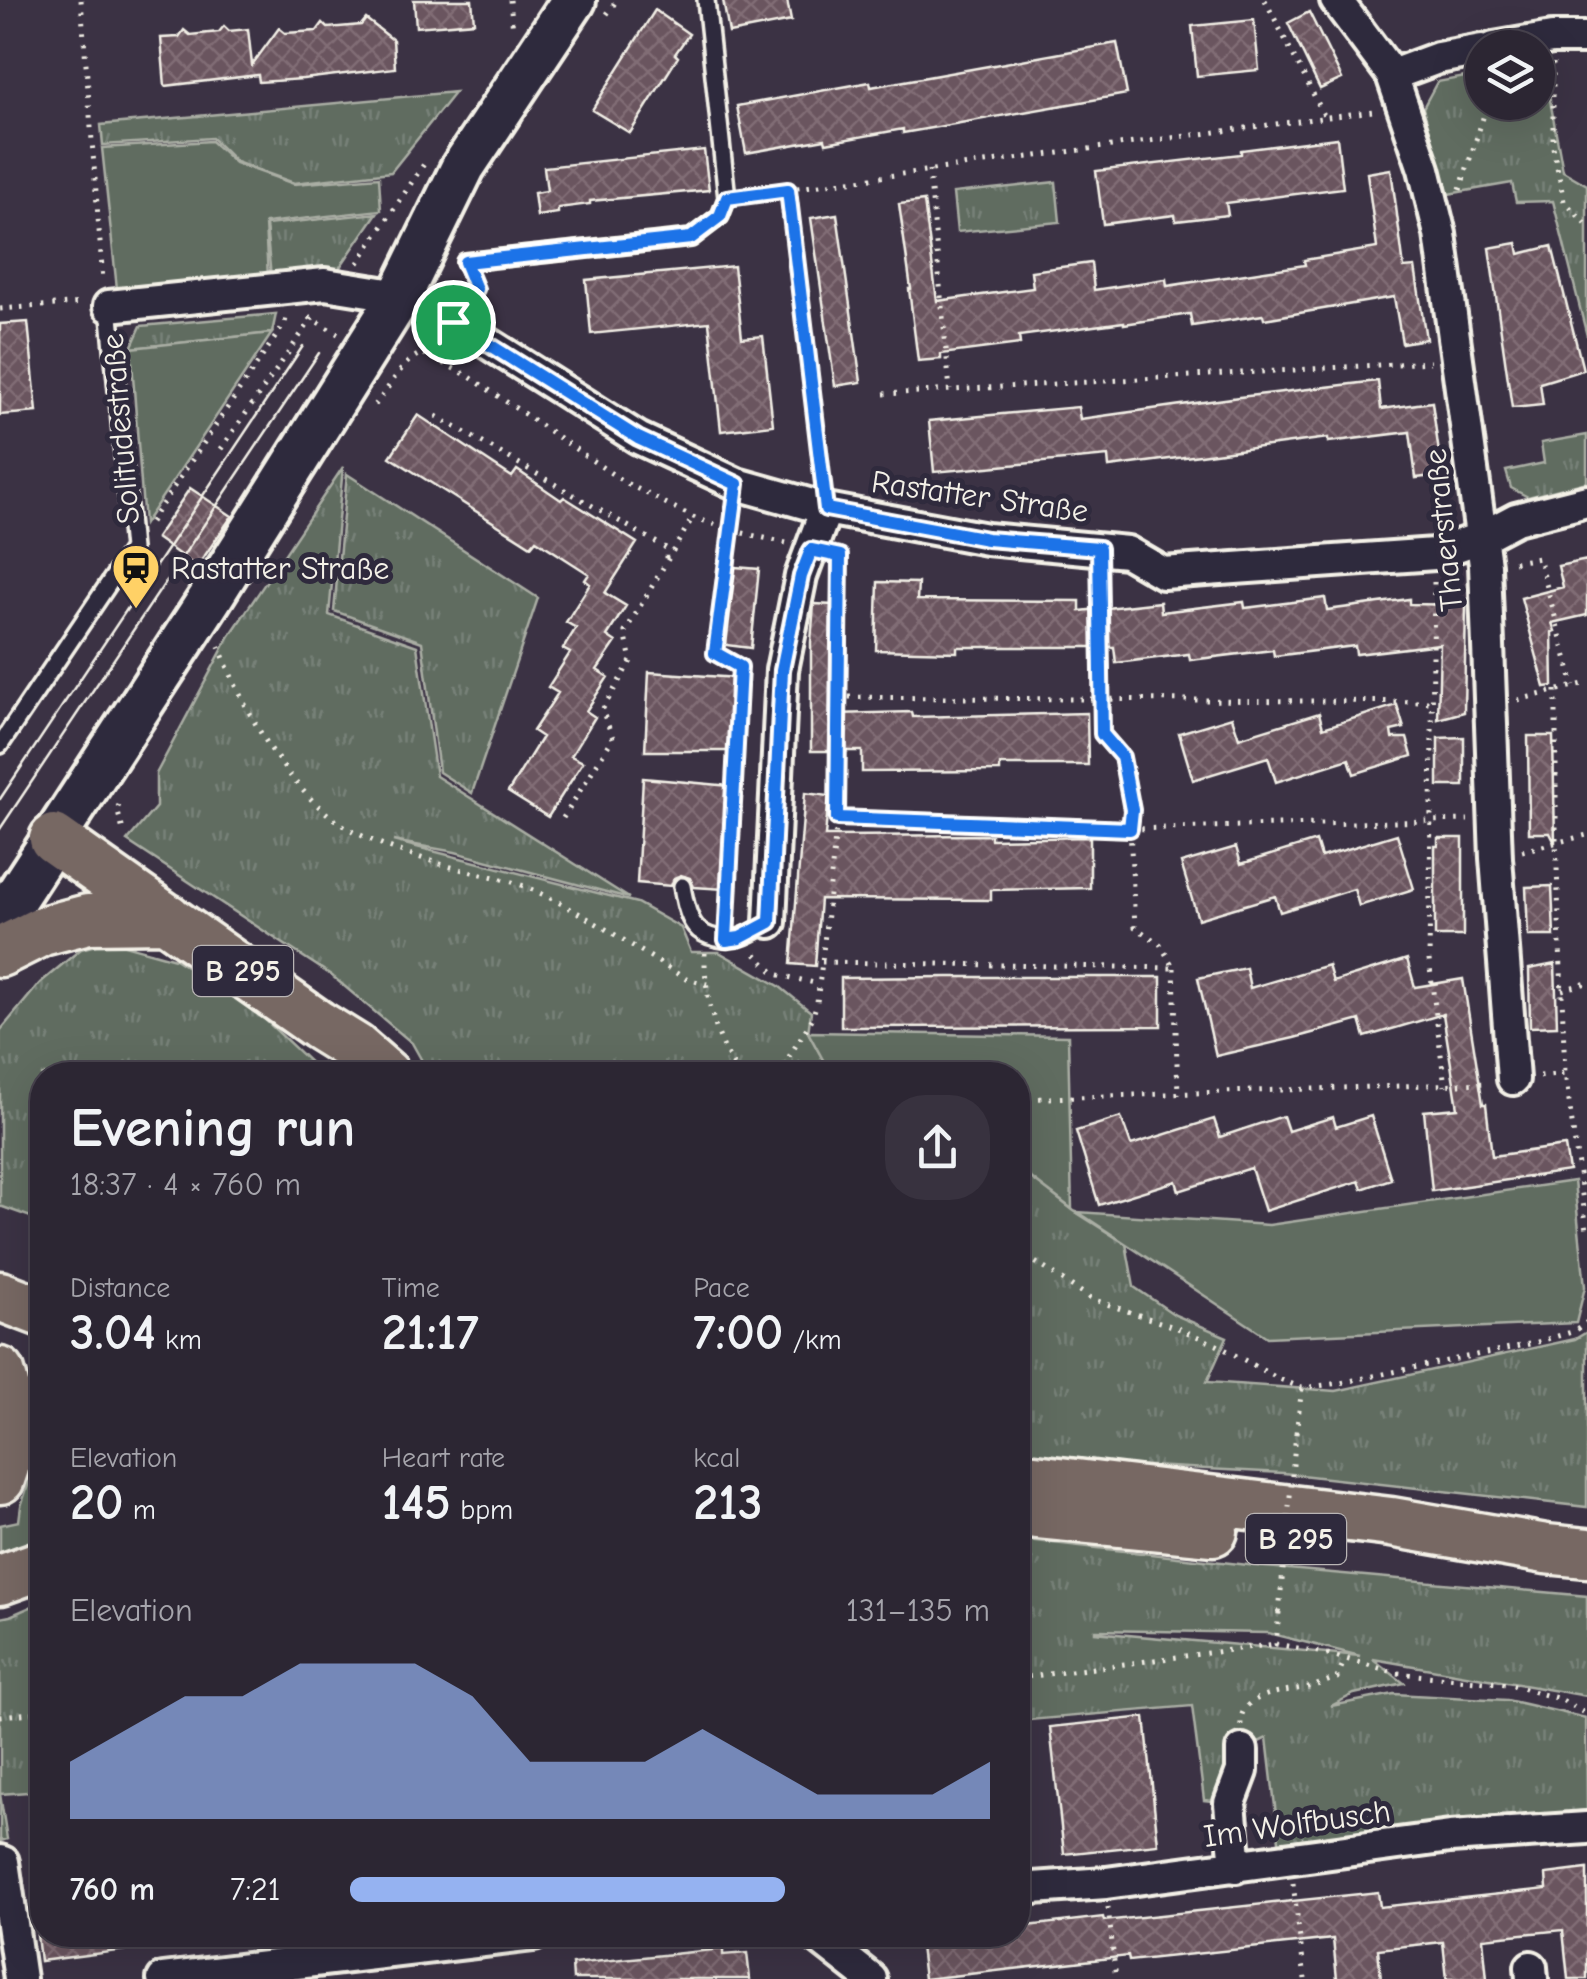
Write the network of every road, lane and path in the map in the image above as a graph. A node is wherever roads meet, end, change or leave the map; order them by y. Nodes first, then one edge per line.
1 (81, 0) edge
2 (510, 0) edge
3 (616, 0) edge
4 (706, 0) edge
5 (1266, 0) edge
6 (1336, 0) edge
7 (590, 8) edge
8 (513, 33) dead end
9 (1555, 38) edge
10 (1587, 38) edge
11 (1465, 53) edge
12 (1392, 75) junction
13 (1404, 106) junction
14 (1326, 117) junction
15 (1482, 120) edge
16 (1553, 120) edge
17 (929, 170) junction
18 (788, 190) junction
19 (727, 198) junction
20 (1587, 226) edge
21 (1440, 234) junction
22 (465, 262) dead end
23 (286, 286) junction
24 (400, 296) junction
25 (109, 306) junction
26 (0, 309) edge
27 (311, 318) dead end
28 (424, 354) dead end
29 (1458, 360) junction
30 (950, 390) junction
31 (884, 394) dead end
32 (436, 416) dead end
33 (221, 449) dead end
34 (737, 484) junction
35 (1587, 501) edge
36 (826, 509) junction
37 (693, 517) junction
38 (730, 530) junction
39 (1482, 537) junction
40 (1099, 548) junction
41 (132, 550) junction
42 (811, 550) junction
43 (666, 562) junction
44 (216, 638) dead end
45 (1587, 683) edge
46 (1556, 690) junction
47 (838, 697) junction
48 (1102, 700) junction
49 (1432, 702) dead end
50 (1491, 707) junction
51 (0, 744) edge
52 (563, 818) dead end
53 (837, 818) junction
54 (1496, 819) junction
55 (1130, 829) junction
56 (1587, 834) edge
57 (54, 839) junction
58 (1556, 842) junction
59 (1496, 858) junction
60 (682, 886) dead end
61 (167, 918) junction
62 (0, 921) edge
63 (770, 922) joint
64 (710, 936) junction
65 (734, 939) junction
66 (0, 952) edge
67 (822, 962) junction
68 (1174, 968) junction
69 (1587, 983) edge
70 (706, 984) junction
71 (819, 984) junction
72 (1562, 990) junction
73 (318, 1025) junction
74 (343, 1062) edge
75 (371, 1062) edge
76 (730, 1062) edge
77 (786, 1062) edge
78 (1565, 1073) junction
79 (1513, 1079) junction
80 (1178, 1095) junction
81 (1030, 1099) edge
82 (1587, 1230) edge
83 (1030, 1259) edge
84 (0, 1264) edge
85 (30, 1275) edge
86 (0, 1296) edge
87 (30, 1307) edge
88 (1587, 1322) edge
89 (0, 1372) edge
90 (1302, 1388) junction
91 (1030, 1477) edge
92 (0, 1479) edge
93 (1030, 1513) edge
94 (1566, 1551) edge
95 (30, 1569) edge
96 (0, 1580) edge
97 (1276, 1644) junction
98 (1345, 1659) junction
99 (1030, 1676) edge
100 (30, 1713) edge
101 (1587, 1714) edge
102 (0, 1716) edge
103 (1242, 1750) joint
104 (1587, 1828) edge
105 (0, 1860) edge
106 (1290, 1860) junction
107 (1236, 1867) junction
108 (1106, 1883) junction
109 (1030, 1889) edge
110 (423, 1947) edge
111 (830, 1947) edge
112 (321, 1958) edge
113 (20, 1979) edge
114 (163, 1979) edge
115 (871, 1979) edge
116 (1116, 1979) edge
117 (1305, 1979) edge

1 - 25 path
2 - 8 path
3 - 7 path
4 - 19 lane
5 - 14 path
6 - 12 street, Thaerstraße
7 - 24 main road
9 - 10 street
11 - 12 street
12 - 13 street, Thaerstraße
13 - 14 path
13 - 21 street, Thaerstraße
14 - 17 path
15 - 21 path
16 - 20 path
17 - 18 path
17 - 30 path
18 - 19 path
18 - 36 path
19 - 22 lane
21 - 29 street, Thaerstraße
23 - 24 street, Solitudestraße
23 - 25 street, Solitudestraße
23 - 41 path
24 - 34 street, Rastatter Straße
24 - 57 main road
25 - 26 path
25 - 41 lane, Solitudestraße
27 - 33 path
28 - 37 path
29 - 30 path
29 - 39 street, Thaerstraße
30 - 31 path
32 - 43 path
34 - 36 street, Rastatter Straße
34 - 38 path
35 - 39 street, Rastatter Straße
36 - 40 street, Rastatter Straße
36 - 42 street
37 - 38 path
37 - 43 path
38 - 42 path
38 - 65 path
39 - 40 street, Rastatter Straße
39 - 50 street, Thaerstraße
40 - 48 path
41 - 51 lane, Solitudestraße
42 - 47 path
42 - 63 street
43 - 52 path
44 - 70 path
45 - 46 path
46 - 50 path
46 - 58 path
47 - 48 path
47 - 53 path
48 - 49 path
48 - 55 path
50 - 54 street, Thaerstraße
53 - 55 path
53 - 67 path
54 - 55 path
54 - 59 street, Thaerstraße
55 - 68 path
56 - 58 path
57 - 61 main road, B 295
57 - 62 main road
58 - 59 path
58 - 72 path
59 - 79 street, Thaerstraße
60 - 64 lane
61 - 66 main road, B 295
61 - 73 main road, B 295
63 - 65 lane
64 - 65 lane
64 - 70 path
65 - 71 path
67 - 68 path
67 - 71 path
68 - 80 path
69 - 72 path
70 - 76 path
71 - 77 path
72 - 78 path
73 - 74 main road, B 295
73 - 75 main road, B 295
78 - 79 path
78 - 82 path
79 - 80 path
80 - 81 path
83 - 90 path
84 - 85 main road
86 - 87 main road
88 - 90 path
89 - 92 main road
90 - 97 path, bridge
91 - 94 main road, B 295
93 - 94 main road, B 295
95 - 96 main road
97 - 98 path
97 - 99 path
98 - 101 path
98 - 103 path
100 - 102 path
103 - 107 street
104 - 106 street, Im Wolfbusch
105 - 113 street
106 - 107 street, Im Wolfbusch
106 - 117 path
107 - 108 street, Im Wolfbusch
108 - 109 street, Im Wolfbusch
108 - 116 path
110 - 112 street
111 - 115 street
112 - 114 street

